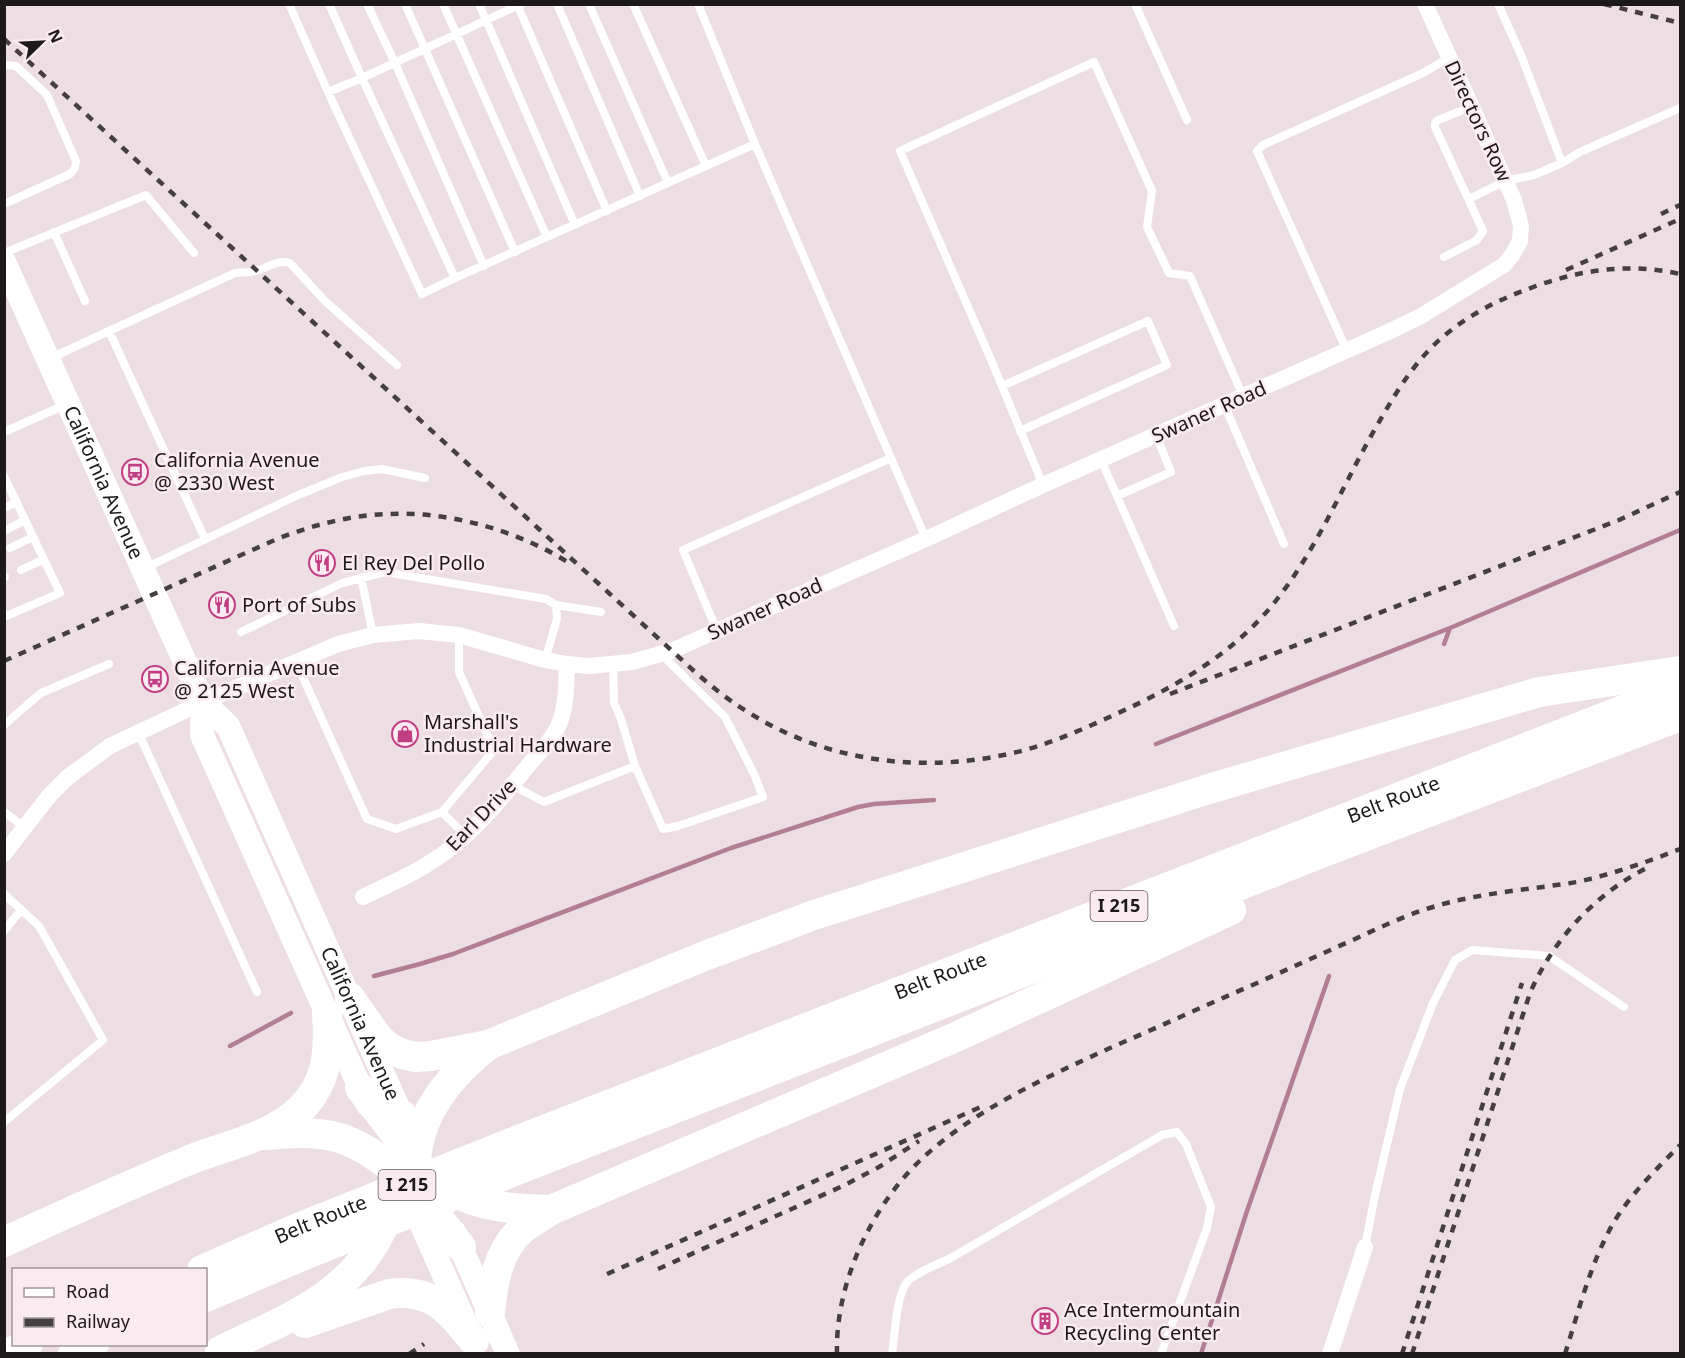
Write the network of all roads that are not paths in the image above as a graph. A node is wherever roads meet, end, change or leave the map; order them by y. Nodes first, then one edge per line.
1 (289, 4) edge
2 (329, 4) edge
3 (367, 4) edge
4 (405, 4) edge
5 (444, 4) edge
6 (479, 4) edge
7 (557, 4) edge
8 (589, 4) edge
9 (633, 4) edge
10 (698, 4) edge
11 (1135, 4) edge
12 (1425, 4) edge
13 (1498, 4) edge
14 (519, 5) edge
15 (486, 21) junction
16 (457, 34) junction
17 (426, 48) junction
18 (1449, 58) junction
19 (395, 63) junction
20 (4, 65) edge
21 (362, 78) junction
22 (328, 92) junction
23 (1471, 107) junction
24 (1680, 108) edge
25 (1187, 120) dead end
26 (755, 144) junction
27 (1562, 163) junction
28 (706, 166) junction
29 (1505, 181) junction
30 (668, 183) junction
31 (640, 196) junction
32 (1469, 199) junction
33 (4, 204) edge
34 (607, 211) junction
35 (575, 225) junction
36 (54, 232) junction
37 (547, 237) junction
38 (1520, 241) joint
39 (515, 252) junction
40 (4, 253) edge
41 (194, 253) dead end
42 (1444, 257) dead end
43 (4, 262) edge
44 (484, 266) junction
45 (455, 278) junction
46 (85, 301) dead end
47 (109, 331) junction
48 (1347, 351) junction
49 (49, 359) junction
50 (397, 365) dead end
51 (1002, 386) junction
52 (1243, 396) junction
53 (69, 403) junction
54 (1224, 404) junction
55 (1020, 430) junction
56 (4, 432) edge
57 (1156, 435) junction
58 (891, 458) junction
59 (1101, 460) junction
60 (425, 478) dead end
61 (5, 481) edge
62 (1043, 485) junction
63 (1117, 496) junction
64 (17, 502) junction
65 (4, 508) edge
66 (25, 520) junction
67 (4, 531) edge
68 (33, 537) junction
69 (205, 539) junction
70 (926, 539) junction
71 (1284, 544) dead end
72 (10, 548) dead end
73 (44, 559) junction
74 (143, 569) junction
75 (21, 570) dead end
76 (361, 578) junction
77 (556, 605) junction
78 (601, 612) dead end
79 (4, 617) edge
80 (1174, 626) dead end
81 (717, 631) junction
82 (241, 632) dead end
83 (373, 635) junction
84 (459, 635) junction
85 (661, 654) junction
86 (545, 660) junction
87 (296, 662) junction
88 (110, 664) dead end
89 (567, 664) junction
90 (613, 664) junction
91 (1680, 671) edge
92 (1680, 687) edge
93 (203, 702) junction
94 (1680, 716) edge
95 (4, 725) edge
96 (138, 732) junction
97 (635, 766) junction
98 (512, 785) junction
99 (4, 812) edge
100 (442, 812) junction
101 (24, 827) junction
102 (1376, 833) junction
103 (465, 836) junction
104 (4, 854) edge
105 (4, 894) edge
106 (363, 897) dead end
107 (21, 910) junction
108 (4, 931) edge
109 (257, 992) dead end
110 (338, 1006) junction
111 (1624, 1007) dead end
112 (489, 1045) junction
113 (360, 1088) joint
114 (4, 1122) edge
115 (260, 1136) junction
116 (521, 1153) junction
117 (411, 1157) junction
118 (551, 1210) junction
119 (424, 1229) joint
120 (303, 1241) junction
121 (4, 1242) edge
122 (461, 1247) joint
123 (1365, 1248) joint
124 (206, 1268) edge
125 (207, 1296) edge
126 (490, 1313) junction
127 (24, 1346) edge
128 (89, 1346) edge
129 (476, 1347) edge
130 (217, 1352) edge
131 (8, 1353) edge
132 (73, 1353) edge
133 (508, 1353) edge
134 (892, 1353) edge
135 (1161, 1353) edge
136 (1330, 1353) edge

1 - 22 lane
2 - 21 lane
3 - 19 lane
4 - 17 lane
5 - 16 lane
6 - 15 lane
7 - 31 lane
8 - 30 lane
9 - 28 lane
10 - 26 lane
11 - 25 lane
12 - 18 street, Directors Row
13 - 27 lane
14 - 15 lane
14 - 34 lane
15 - 16 lane
15 - 35 lane
16 - 17 lane
16 - 37 lane
17 - 19 lane
17 - 39 lane
18 - 23 street, Directors Row
18 - 48 lane
19 - 21 lane
19 - 44 lane
20 - 33 lane
21 - 22 lane
21 - 45 lane
22 - 45 lane
23 - 29 street, Directors Row
23 - 32 lane
24 - 27 lane
26 - 28 lane
26 - 58 lane
27 - 29 lane
28 - 30 lane
29 - 32 lane
29 - 38 street, Directors Row
30 - 31 lane
31 - 34 lane
32 - 42 lane
34 - 35 lane
35 - 37 lane
36 - 40 lane
36 - 41 lane
36 - 46 lane
37 - 39 lane
38 - 48 street, Swaner Road
39 - 44 lane
43 - 49 main road, California Avenue
44 - 45 lane
47 - 49 lane
47 - 50 lane
47 - 69 lane
48 - 52 street, Swaner Road
49 - 53 main road, California Avenue
51 - 52 lane
51 - 55 lane
51 - 55 lane
52 - 54 street, Swaner Road
53 - 56 lane
53 - 74 main road, California Avenue
54 - 57 street, Swaner Road
54 - 71 lane
55 - 62 lane
57 - 59 street, Swaner Road
57 - 63 lane
58 - 70 lane
58 - 81 lane
59 - 62 street, Swaner Road
59 - 63 lane
60 - 69 lane
61 - 64 lane
62 - 70 street, Swaner Road
63 - 80 lane
64 - 65 lane
64 - 66 lane
66 - 67 lane
66 - 68 lane
68 - 72 lane
68 - 73 lane
69 - 74 lane
70 - 81 street, Swaner Road
73 - 75 lane
73 - 79 lane
74 - 93 main road, California Avenue
76 - 77 lane
76 - 82 lane
76 - 83 lane
77 - 78 lane
77 - 86 lane
81 - 85 street, Swaner Road
83 - 84 street, Swaner Road
83 - 87 street, Swaner Road
84 - 86 street, Swaner Road
84 - 100 lane
85 - 90 street, Swaner Road
85 - 97 lane
86 - 89 street, Swaner Road
87 - 93 street, Swaner Road
87 - 100 lane
88 - 95 lane
89 - 90 street, Swaner Road
89 - 98 street, Earl Drive
90 - 97 lane
91 - 112 highway
92 - 116 highway, Belt Route / I 215
93 - 96 street, Swaner Road
93 - 110 main road, California Avenue
94 - 102 highway, Belt Route / I 215
96 - 101 street, Swaner Road
96 - 109 lane
97 - 98 lane
98 - 103 street, Earl Drive
99 - 101 lane
100 - 103 lane
101 - 104 street, Swaner Road
102 - 116 highway, Belt Route / I 215
102 - 118 highway
103 - 106 street, Earl Drive
105 - 107 lane
107 - 108 lane
107 - 114 lane
110 - 112 highway
110 - 113 main road, California Avenue
110 - 115 highway
110 - 117 main road, California Avenue
111 - 123 lane
112 - 117 highway
113 - 117 highway
115 - 117 highway
115 - 121 highway
116 - 120 highway, Belt Route / I 215
117 - 118 highway
117 - 119 highway
117 - 122 highway
117 - 130 highway
118 - 126 highway
119 - 129 main road
120 - 124 highway, Belt Route / I 215
120 - 125 highway, Belt Route / I 215
122 - 126 main road
123 - 136 street
126 - 133 main road
127 - 131 highway
128 - 132 highway
129 - 130 highway
134 - 135 lane

